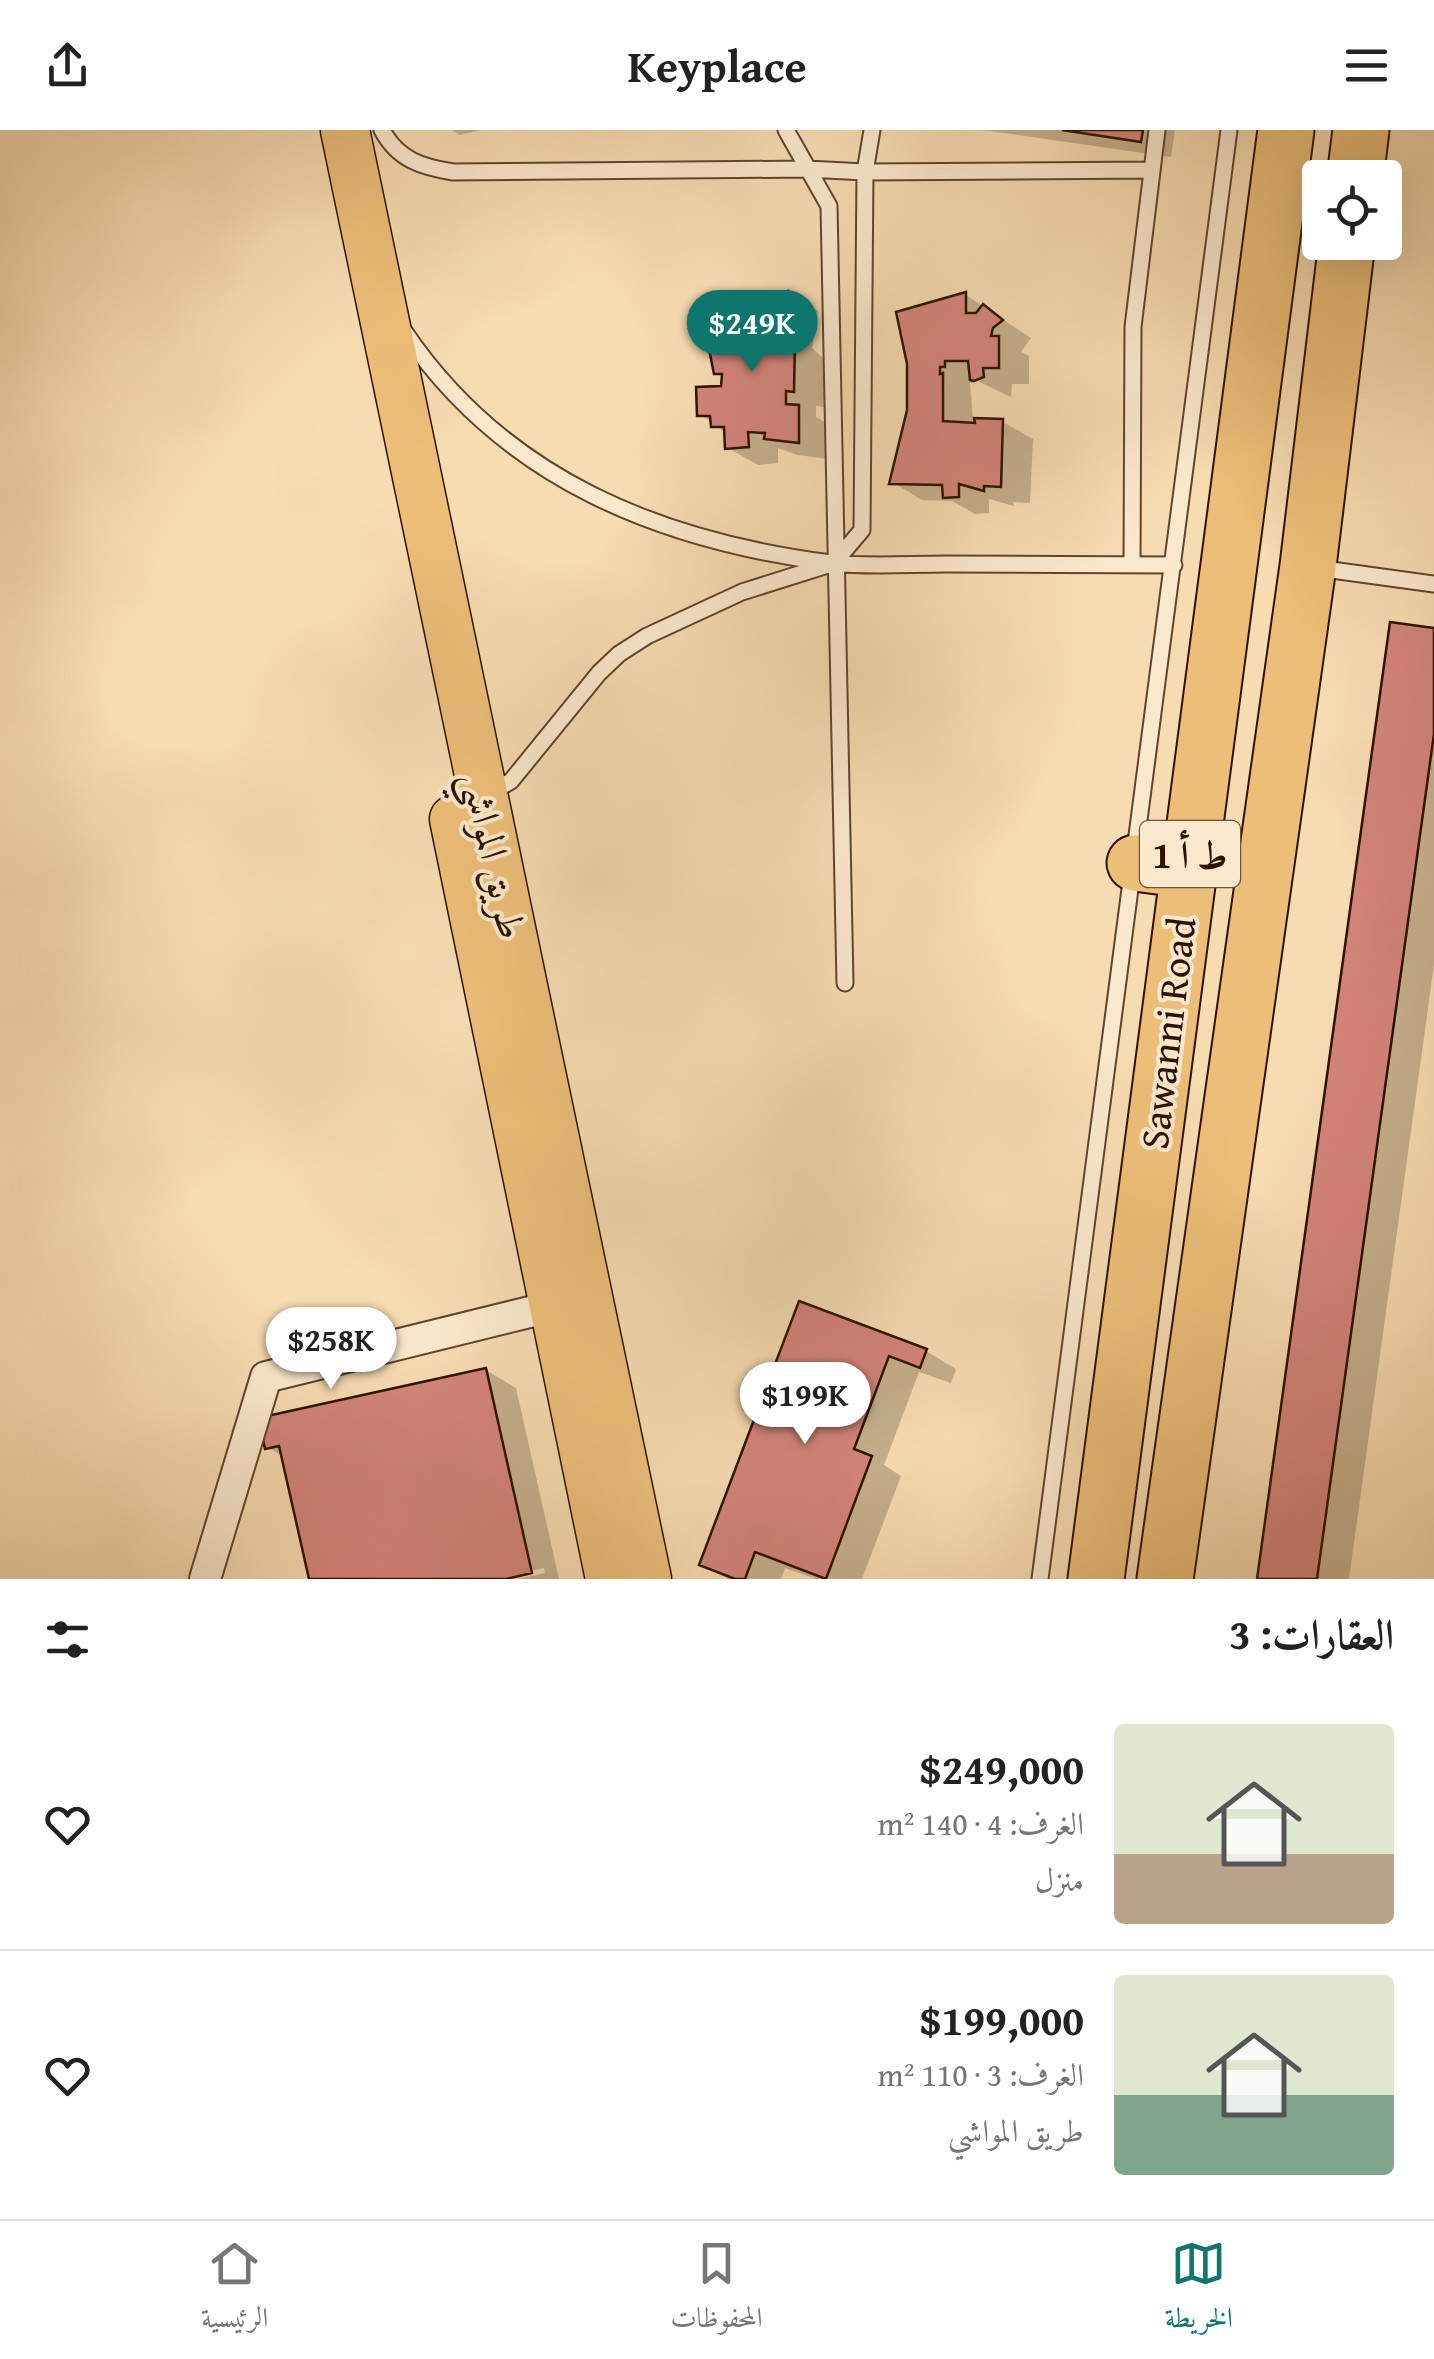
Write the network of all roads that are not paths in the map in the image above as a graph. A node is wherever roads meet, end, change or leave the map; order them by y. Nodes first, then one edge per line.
1 (314, 130) edge
2 (345, 130) edge
3 (382, 130) edge
4 (786, 130) edge
5 (872, 130) edge
6 (1157, 130) edge
7 (1229, 130) edge
8 (1286, 130) edge
9 (1361, 130) edge
10 (1357, 160) edge
11 (807, 168) junction
12 (1151, 170) junction
13 (865, 172) junction
14 (1345, 260) edge
15 (378, 292) junction
16 (834, 563) junction
17 (1132, 564) junction
18 (1174, 564) junction
19 (1308, 566) junction
20 (1434, 584) edge
21 (466, 803) junction
22 (1135, 863) junction
23 (1188, 870) junction
24 (845, 983) dead end
25 (572, 1304) junction
26 (205, 1579) edge
27 (610, 1579) edge
28 (647, 1579) edge
29 (1040, 1579) edge
30 (1096, 1579) edge
31 (1165, 1579) edge

1 - 21 main road, طريق المواشي
2 - 15 main road, طريق المواشي
3 - 11 lane
4 - 11 lane
5 - 13 lane
6 - 12 lane
7 - 18 lane
8 - 23 highway, Sawanni Road / ط أ 1
9 - 10 highway
11 - 13 lane
11 - 16 lane
12 - 13 lane
12 - 17 lane
13 - 16 lane
14 - 19 highway, Sawanni Road / ط أ 1
15 - 16 lane
15 - 21 main road, طريق المواشي
16 - 17 lane
16 - 21 lane
16 - 24 lane
17 - 18 lane
18 - 22 lane
19 - 20 lane
19 - 31 highway, Sawanni Road / ط أ 1
21 - 25 main road, طريق المواشي
22 - 23 highway
22 - 29 lane
23 - 30 highway, Sawanni Road / ط أ 1
25 - 26 street
25 - 27 main road, طريق المواشي
25 - 28 main road, طريق المواشي

